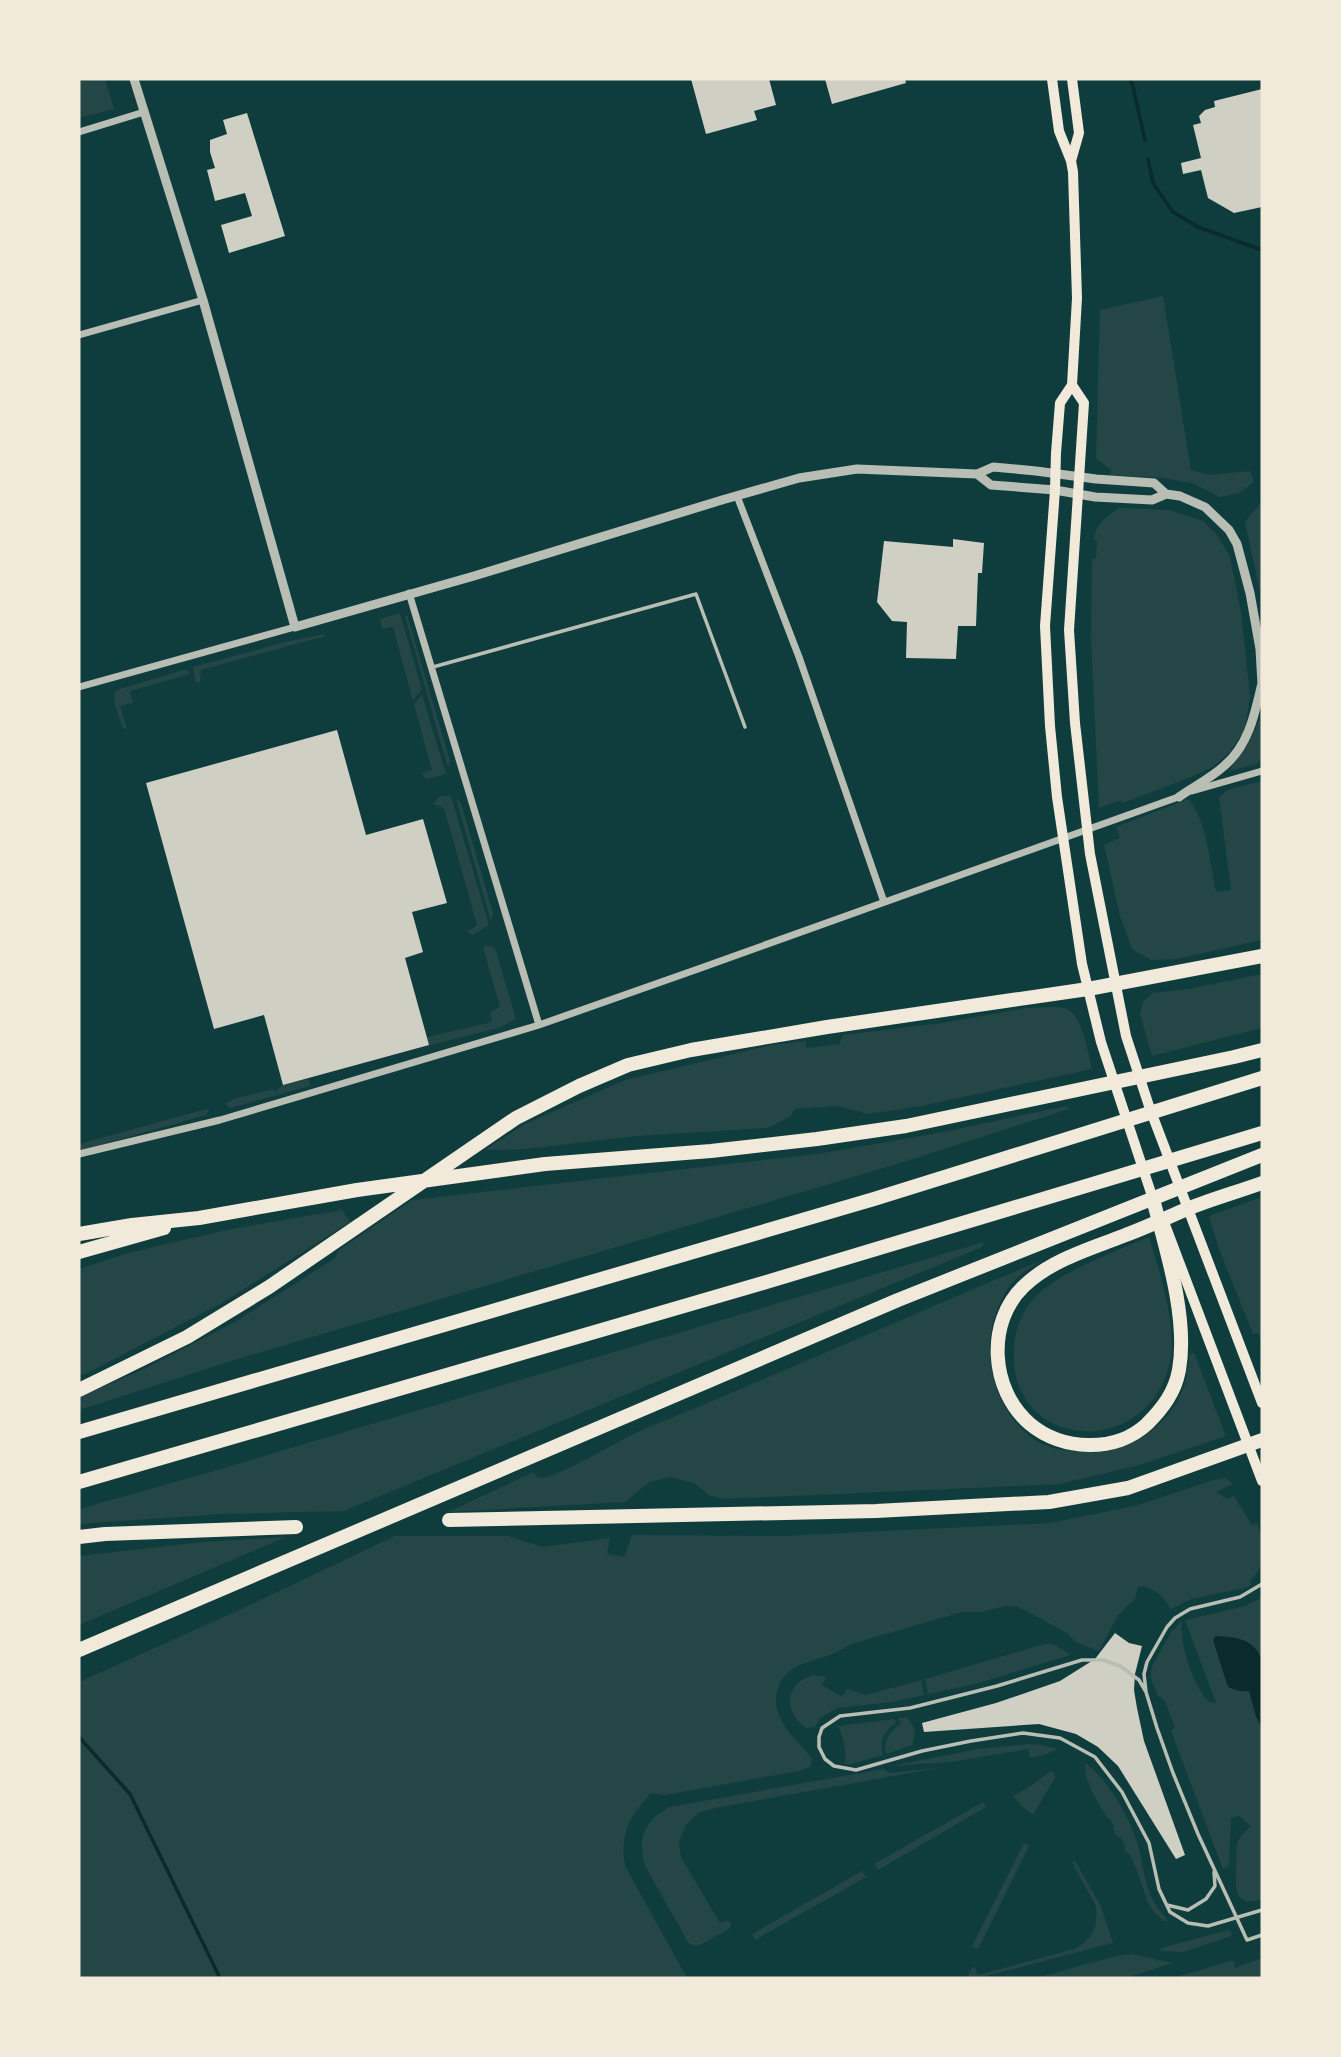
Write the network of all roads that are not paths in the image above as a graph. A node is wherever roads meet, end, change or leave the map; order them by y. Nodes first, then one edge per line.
1 (134, 79) edge
2 (1052, 79) edge
3 (1072, 79) edge
4 (144, 112) junction
5 (79, 132) edge
6 (1071, 161) junction
7 (203, 300) junction
8 (79, 335) edge
9 (1072, 385) junction
10 (1056, 473) junction
11 (978, 474) junction
12 (1080, 477) junction
13 (1055, 490) junction
14 (1079, 494) junction
15 (1166, 494) junction
16 (737, 496) junction
17 (408, 593) junction
18 (295, 627) junction
19 (431, 668) junction
20 (1262, 684) edge
21 (79, 687) edge
22 (745, 727) dead end
23 (1262, 771) edge
24 (1178, 797) junction
25 (884, 902) junction
26 (1262, 956) edge
27 (1115, 984) junction
28 (1088, 989) junction
29 (539, 1024) junction
30 (1262, 1050) edge
31 (1262, 1078) edge
32 (1262, 1133) edge
33 (79, 1154) edge
34 (1262, 1154) edge
35 (1262, 1183) edge
36 (1154, 1203) joint
37 (199, 1218) junction
38 (79, 1234) edge
39 (1169, 1244) junction
40 (79, 1252) edge
41 (79, 1390) edge
42 (1262, 1403) edge
43 (79, 1433) edge
44 (1256, 1443) edge
45 (1262, 1481) edge
46 (79, 1482) edge
47 (449, 1520) dead end
48 (296, 1527) dead end
49 (79, 1537) edge
50 (1262, 1584) edge
51 (79, 1650) edge
52 (1146, 1692) junction
53 (1213, 1867) junction
54 (1167, 1905) junction
55 (1262, 1910) edge
56 (1238, 1919) junction
57 (1262, 1935) edge

1 - 4 street
2 - 6 main road
3 - 6 main road
4 - 5 street
4 - 7 street
6 - 9 main road
7 - 8 street
7 - 18 street
9 - 10 main road
9 - 12 main road
10 - 11 street
10 - 12 street
10 - 13 main road
11 - 13 street
11 - 16 street
12 - 14 main road
12 - 15 street
13 - 14 street
13 - 28 main road
14 - 15 street
14 - 27 main road
15 - 20 street
16 - 17 street
16 - 25 street
17 - 18 street
17 - 19 street
18 - 21 street
19 - 22 lane
19 - 29 street
20 - 24 street
23 - 24 street
24 - 25 street
25 - 29 street
26 - 27 highway
27 - 28 highway
27 - 42 main road
28 - 36 main road
28 - 41 highway
29 - 33 street
30 - 37 highway
31 - 43 highway
32 - 46 highway
34 - 51 highway
35 - 39 highway
36 - 39 highway
37 - 38 highway
37 - 40 highway
39 - 44 main road
44 - 45 main road
44 - 47 highway
48 - 49 highway
50 - 52 lane
52 - 53 lane
52 - 54 lane
53 - 54 lane
53 - 56 lane
54 - 56 lane
55 - 56 lane
56 - 57 lane

